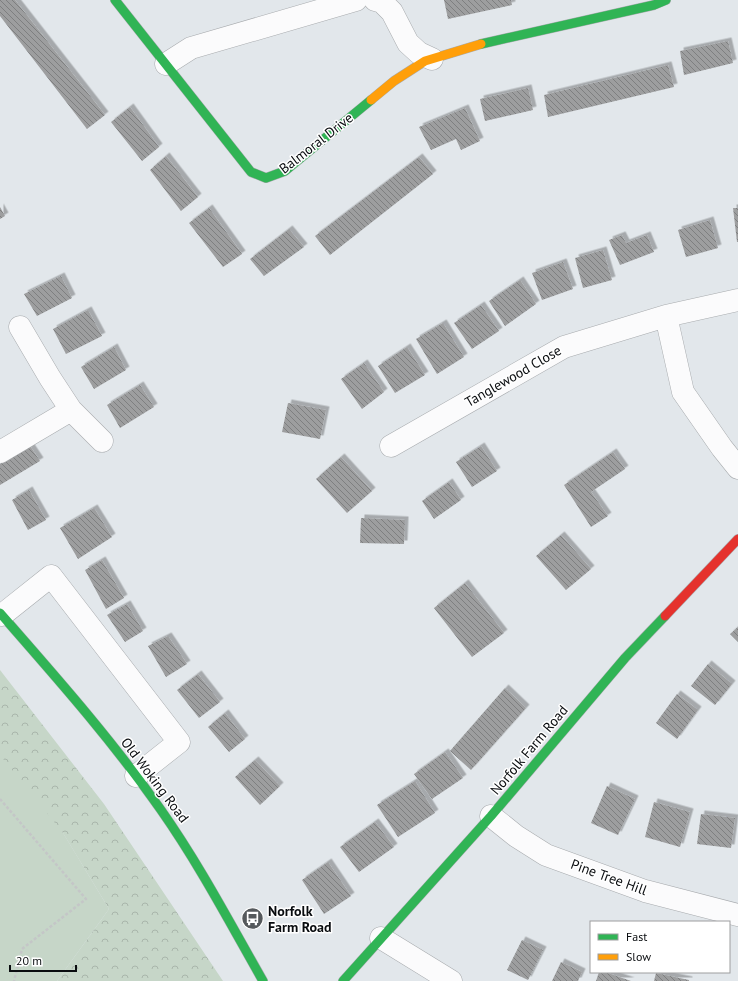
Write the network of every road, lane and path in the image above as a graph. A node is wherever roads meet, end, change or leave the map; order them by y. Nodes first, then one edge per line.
1 (115, 0) edge
2 (356, 0) edge
3 (375, 0) edge
4 (666, 0) edge
5 (432, 59) junction
6 (166, 64) junction
7 (738, 300) edge
8 (666, 316) junction
9 (20, 327) dead end
10 (71, 410) junction
11 (102, 441) dead end
12 (391, 446) dead end
13 (0, 452) edge
14 (738, 468) edge
15 (738, 539) edge
16 (1, 614) edge
17 (136, 776) junction
18 (0, 799) edge
19 (491, 816) junction
20 (738, 915) edge
21 (381, 938) junction
22 (14, 981) edge
23 (263, 981) edge
24 (343, 981) edge
25 (451, 981) edge

1 - 6 street, Balmoral Drive
2 - 6 street
3 - 5 street
4 - 5 street, Balmoral Drive
5 - 6 street, Balmoral Drive
7 - 8 street, Tanglewood Close
8 - 12 street, Tanglewood Close
8 - 14 street
9 - 10 street
10 - 11 street
10 - 13 street
15 - 19 street, Norfolk Farm Road
16 - 17 street, Old Woking Road
16 - 17 street
17 - 23 street, Old Woking Road
18 - 22 path
19 - 20 street, Pine Tree Hill
19 - 21 street, Norfolk Farm Road
21 - 24 street, Norfolk Farm Road
21 - 25 street

